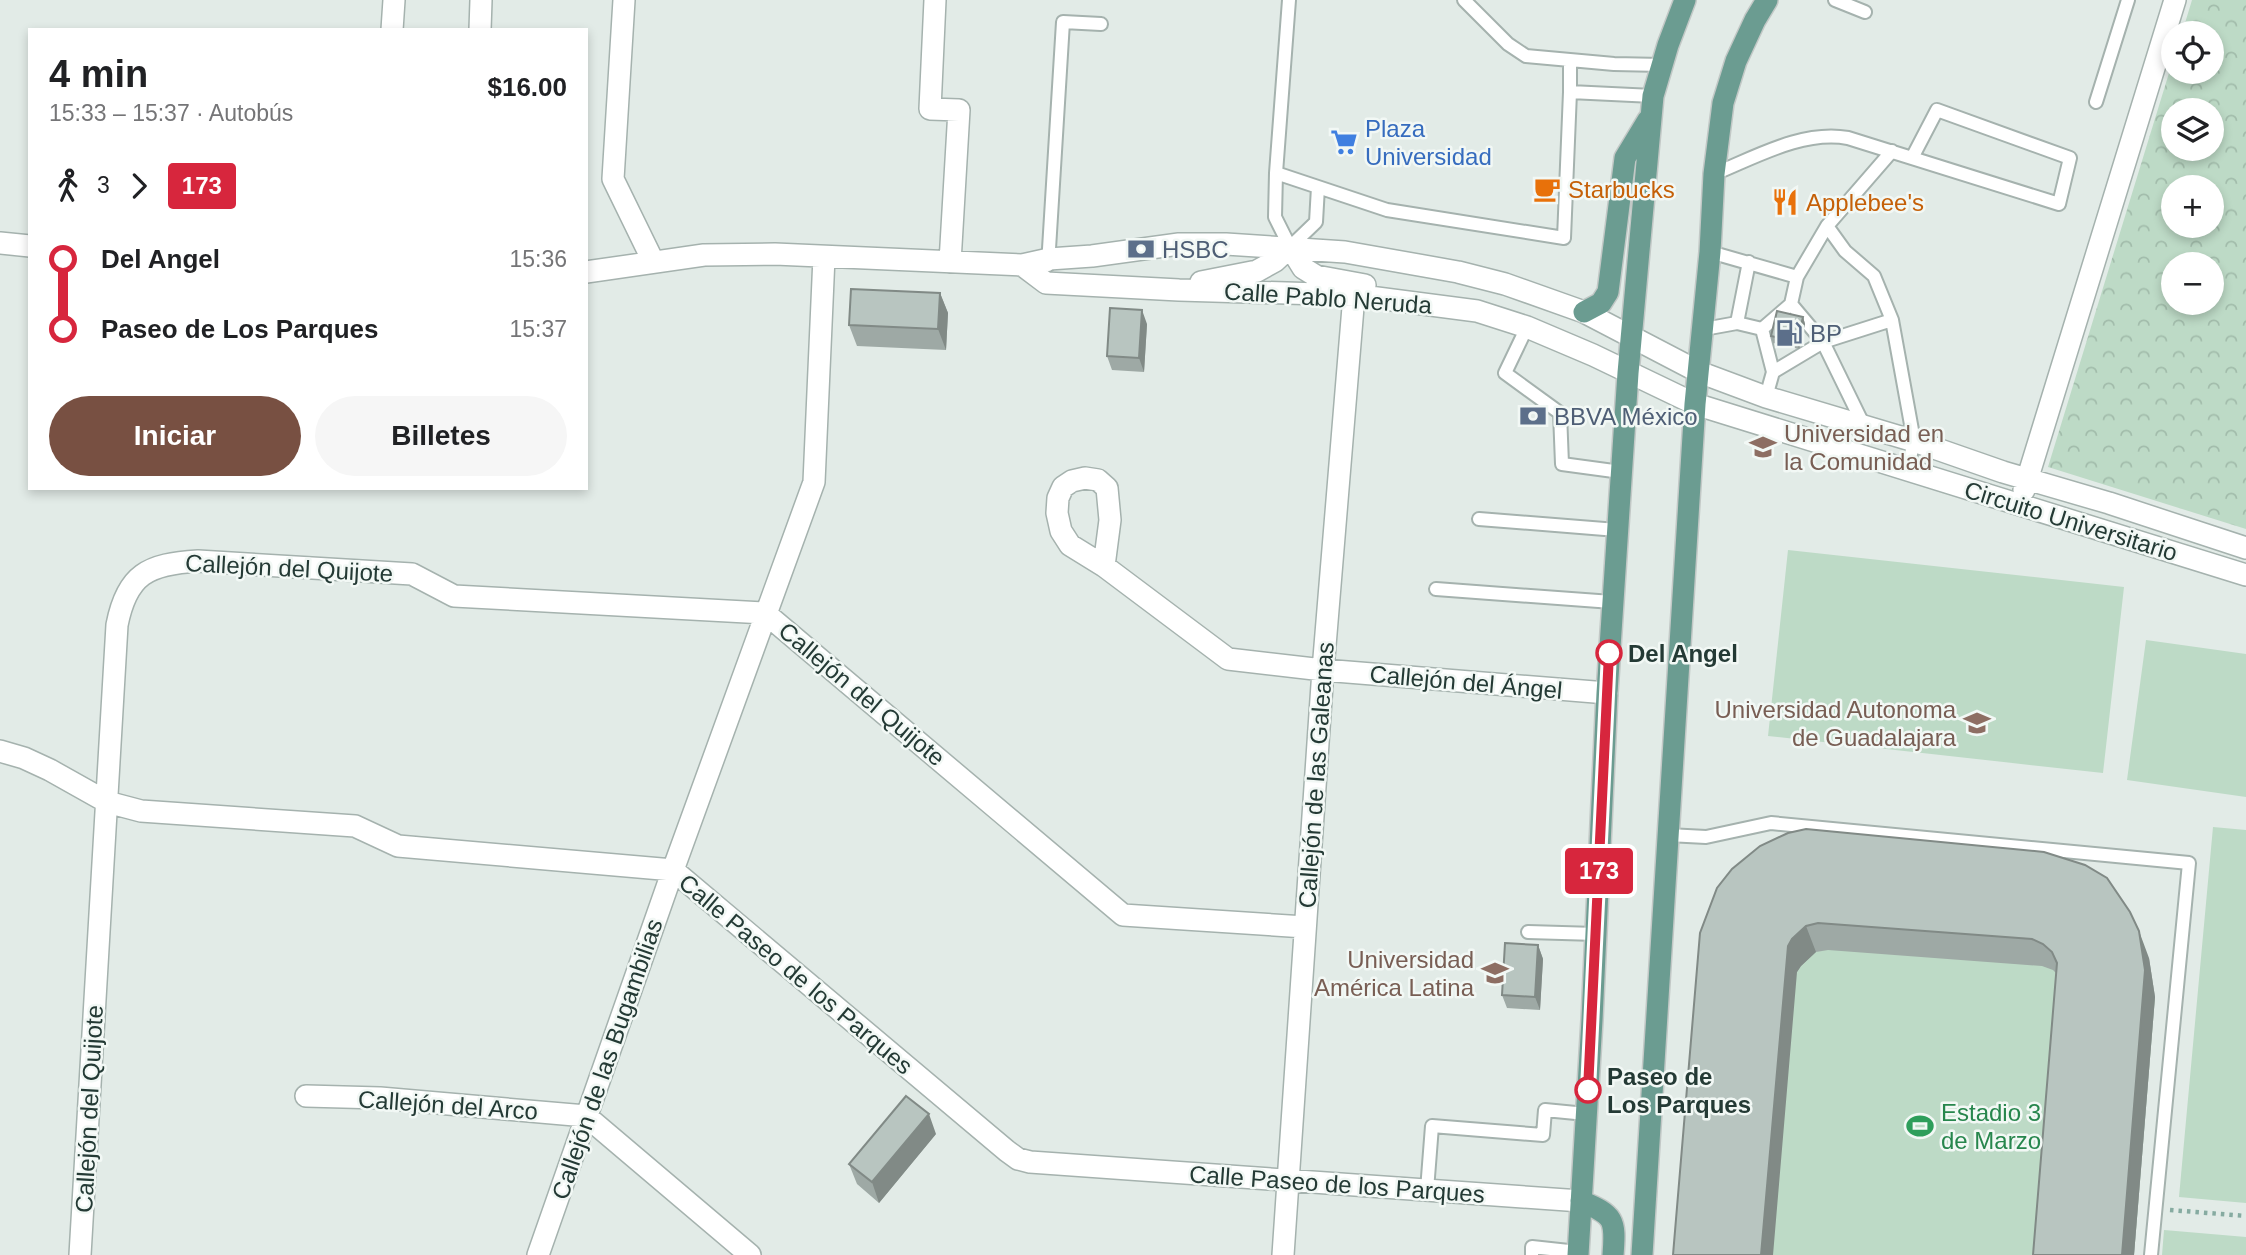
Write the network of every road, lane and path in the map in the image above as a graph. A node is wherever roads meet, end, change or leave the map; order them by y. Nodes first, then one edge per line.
1 (394, 0) edge
2 (481, 0) edge
3 (624, 0) edge
4 (935, 0) edge
5 (1289, 0) edge
6 (1465, 0) edge
7 (1685, 0) edge
8 (1767, 0) edge
9 (1835, 0) edge
10 (2128, 0) edge
11 (2175, 0) edge
12 (1865, 12) dead end
13 (1101, 24) dead end
14 (392, 28) edge
15 (480, 28) edge
16 (1570, 61) junction
17 (1662, 65) junction
18 (1570, 92) junction
19 (2096, 102) dead end
20 (1652, 106) junction
21 (1892, 151) junction
22 (1912, 158) junction
23 (1276, 173) junction
24 (1714, 174) junction
25 (1318, 187) junction
26 (1827, 226) junction
27 (0, 243) edge
28 (28, 246) edge
29 (1290, 247) junction
30 (1710, 252) junction
31 (824, 257) junction
32 (1049, 259) junction
33 (653, 261) junction
34 (950, 262) junction
35 (1749, 262) junction
36 (1022, 265) junction
37 (588, 272) edge
38 (1797, 277) junction
39 (1046, 283) junction
40 (1180, 290) junction
41 (1354, 295) junction
42 (1791, 304) junction
43 (1441, 305) junction
44 (1584, 312) junction
45 (1892, 320) junction
46 (1737, 323) junction
47 (1527, 327) junction
48 (1703, 329) junction
49 (1762, 329) junction
50 (1631, 336) junction
51 (1823, 342) junction
52 (1699, 372) junction
53 (1773, 372) junction
54 (1628, 373) junction
55 (1766, 397) junction
56 (1695, 404) junction
57 (1865, 428) junction
58 (1914, 441) junction
59 (1907, 471) junction
60 (1621, 472) junction
61 (2027, 479) junction
62 (2018, 506) junction
63 (1479, 519) dead end
64 (1617, 530) junction
65 (2246, 548) edge
66 (1104, 566) dead end
67 (2246, 575) edge
68 (1436, 589) dead end
69 (1612, 602) junction
70 (765, 613) junction
71 (1323, 670) junction
72 (1607, 693) junction
73 (0, 751) edge
74 (107, 802) junction
75 (1668, 835) junction
76 (673, 870) junction
77 (1305, 927) junction
78 (1528, 932) dead end
79 (1596, 934) junction
80 (306, 1096) dead end
81 (1586, 1114) junction
82 (586, 1116) junction
83 (1288, 1180) junction
84 (1427, 1190) junction
85 (1581, 1201) junction
86 (2155, 1208) junction
87 (2246, 1216) edge
88 (1578, 1253) edge
89 (80, 1255) edge
90 (538, 1255) edge
91 (750, 1255) edge
92 (1283, 1255) edge
93 (1532, 1255) edge
94 (1614, 1255) edge
95 (1642, 1255) edge
96 (2151, 1255) edge

1 - 14 street
2 - 15 street
3 - 33 street
4 - 34 street
5 - 23 lane
6 - 16 lane
7 - 17 main road
8 - 24 main road
9 - 12 lane
10 - 19 lane
11 - 61 street
13 - 32 lane
16 - 17 lane
16 - 18 lane
17 - 20 main road
18 - 20 lane
18 - 25 lane
20 - 44 main road
20 - 50 main road
21 - 22 lane
21 - 24 lane
21 - 26 lane
22 - 22 lane
23 - 25 lane
23 - 29 lane
24 - 30 main road
25 - 29 lane
26 - 38 lane
26 - 45 lane
27 - 28 street
29 - 32 street, Calle Pablo Neruda
29 - 40 street
29 - 43 street
29 - 44 street, Calle Pablo Neruda
30 - 35 lane
30 - 48 main road
31 - 33 street, Calle Pablo Neruda
31 - 34 street, Calle Pablo Neruda
31 - 70 street, Callejón de las Bugambilias
32 - 36 street, Calle Pablo Neruda
32 - 39 lane
33 - 37 street, Calle Pablo Neruda
34 - 36 street, Calle Pablo Neruda
35 - 38 lane
35 - 46 lane
36 - 39 street
38 - 42 lane
39 - 40 street, Calle Pablo Neruda
40 - 41 street, Calle Pablo Neruda
41 - 43 street, Calle Pablo Neruda
41 - 71 street, Callejón de las Galeanas
42 - 49 lane
42 - 51 lane
43 - 47 street, Calle Pablo Neruda
44 - 50 street, Calle Pablo Neruda
45 - 51 lane
45 - 58 lane
46 - 48 lane
46 - 49 lane
47 - 54 street, Calle Pablo Neruda
47 - 60 lane
48 - 52 main road
49 - 53 lane
50 - 52 street, Calle Pablo Neruda
50 - 54 main road
51 - 53 lane
51 - 57 lane
52 - 55 street, Circuito Universitario
52 - 56 main road
53 - 55 lane
54 - 56 street, Calle Pablo Neruda
54 - 60 main road
55 - 57 street, Circuito Universitario
56 - 59 street, Circuito Universitario
56 - 75 main road
57 - 58 street, Circuito Universitario
58 - 59 lane
58 - 61 street, Circuito Universitario
59 - 62 street, Circuito Universitario
60 - 64 main road
61 - 62 street
61 - 65 street, Circuito Universitario
62 - 67 street, Circuito Universitario
63 - 64 lane
64 - 69 main road
66 - 71 street, Callejón del Ángel
68 - 69 lane
69 - 72 main road
70 - 74 street, Callejón del Quijote
70 - 76 street, Callejón de las Bugambilias
70 - 77 street, Callejón del Quijote
71 - 72 street, Callejón del Ángel
71 - 77 street, Callejón de las Galeanas
72 - 79 main road
73 - 74 street, Calle Paseo de los Parques
74 - 76 street, Calle Paseo de los Parques
74 - 89 street, Callejón del Quijote
75 - 86 lane
75 - 95 main road
76 - 82 street, Callejón de las Bugambilias
76 - 83 street, Calle Paseo de los Parques
77 - 83 street, Callejón de las Galeanas
78 - 79 lane
79 - 81 main road
80 - 82 street, Callejón del Arco
81 - 84 lane
81 - 85 main road
82 - 90 street, Callejón de las Bugambilias
82 - 91 street
83 - 84 street, Calle Paseo de los Parques
83 - 92 street, Callejón de las Galeanas
84 - 85 street, Calle Paseo de los Parques
85 - 88 main road
85 - 94 main road
86 - 87 path
86 - 96 lane
88 - 93 lane

